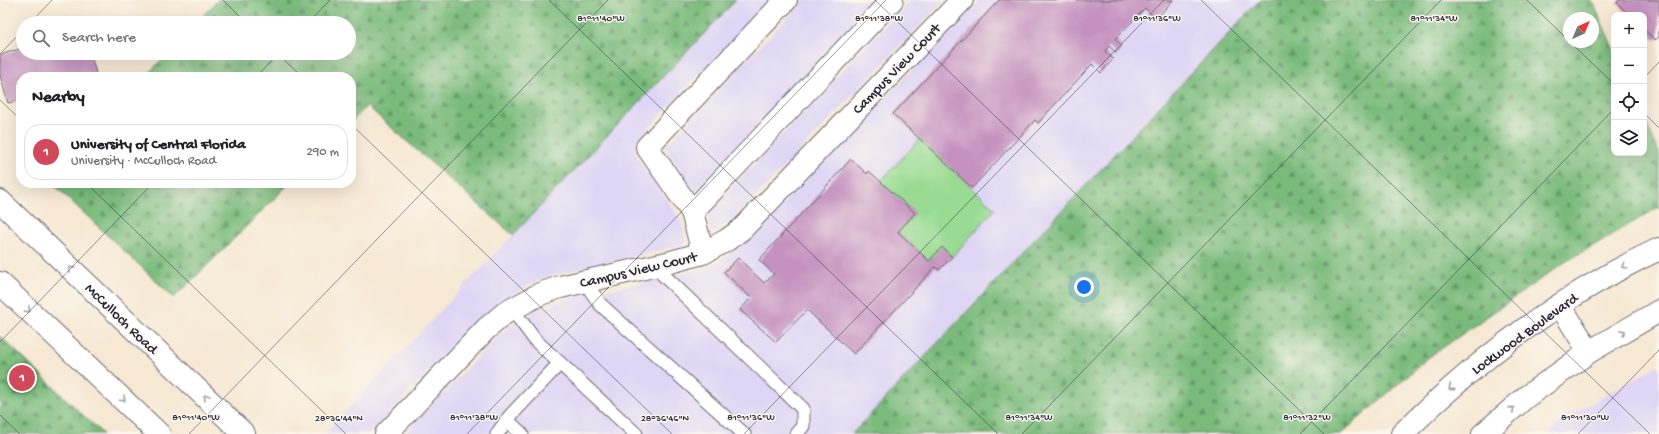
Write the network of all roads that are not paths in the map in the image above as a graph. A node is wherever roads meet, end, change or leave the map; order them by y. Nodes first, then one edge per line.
1 (786, 0) edge
2 (892, 0) edge
3 (962, 0) edge
4 (0, 201) edge
5 (692, 212) junction
6 (1659, 249) edge
7 (704, 253) junction
8 (654, 266) junction
9 (585, 282) junction
10 (0, 283) edge
11 (1560, 305) junction
12 (512, 309) junction
13 (1659, 311) edge
14 (1589, 352) junction
15 (560, 363) junction
16 (508, 420) junction
17 (159, 434) edge
18 (244, 434) edge
19 (386, 434) edge
20 (497, 434) edge
21 (522, 434) edge
22 (636, 434) edge
23 (744, 434) edge
24 (796, 434) edge
25 (1402, 434) edge
26 (1483, 434) edge

1 - 5 street
2 - 5 street
3 - 7 street, Campus View Court
18 -> 4 street, McCulloch Road
5 - 7 street
6 -> 11 street, Lockwood Boulevard
7 - 8 street, Campus View Court
8 - 9 street, Campus View Court
8 - 24 lane
9 - 12 street, Campus View Court
9 - 23 lane
10 -> 17 street
11 - 14 street
11 -> 25 street, Lockwood Boulevard
12 - 15 lane
12 - 19 street, Campus View Court
14 -> 13 street
26 -> 14 street
15 - 16 lane
15 - 22 lane
16 - 20 lane
16 - 21 lane

